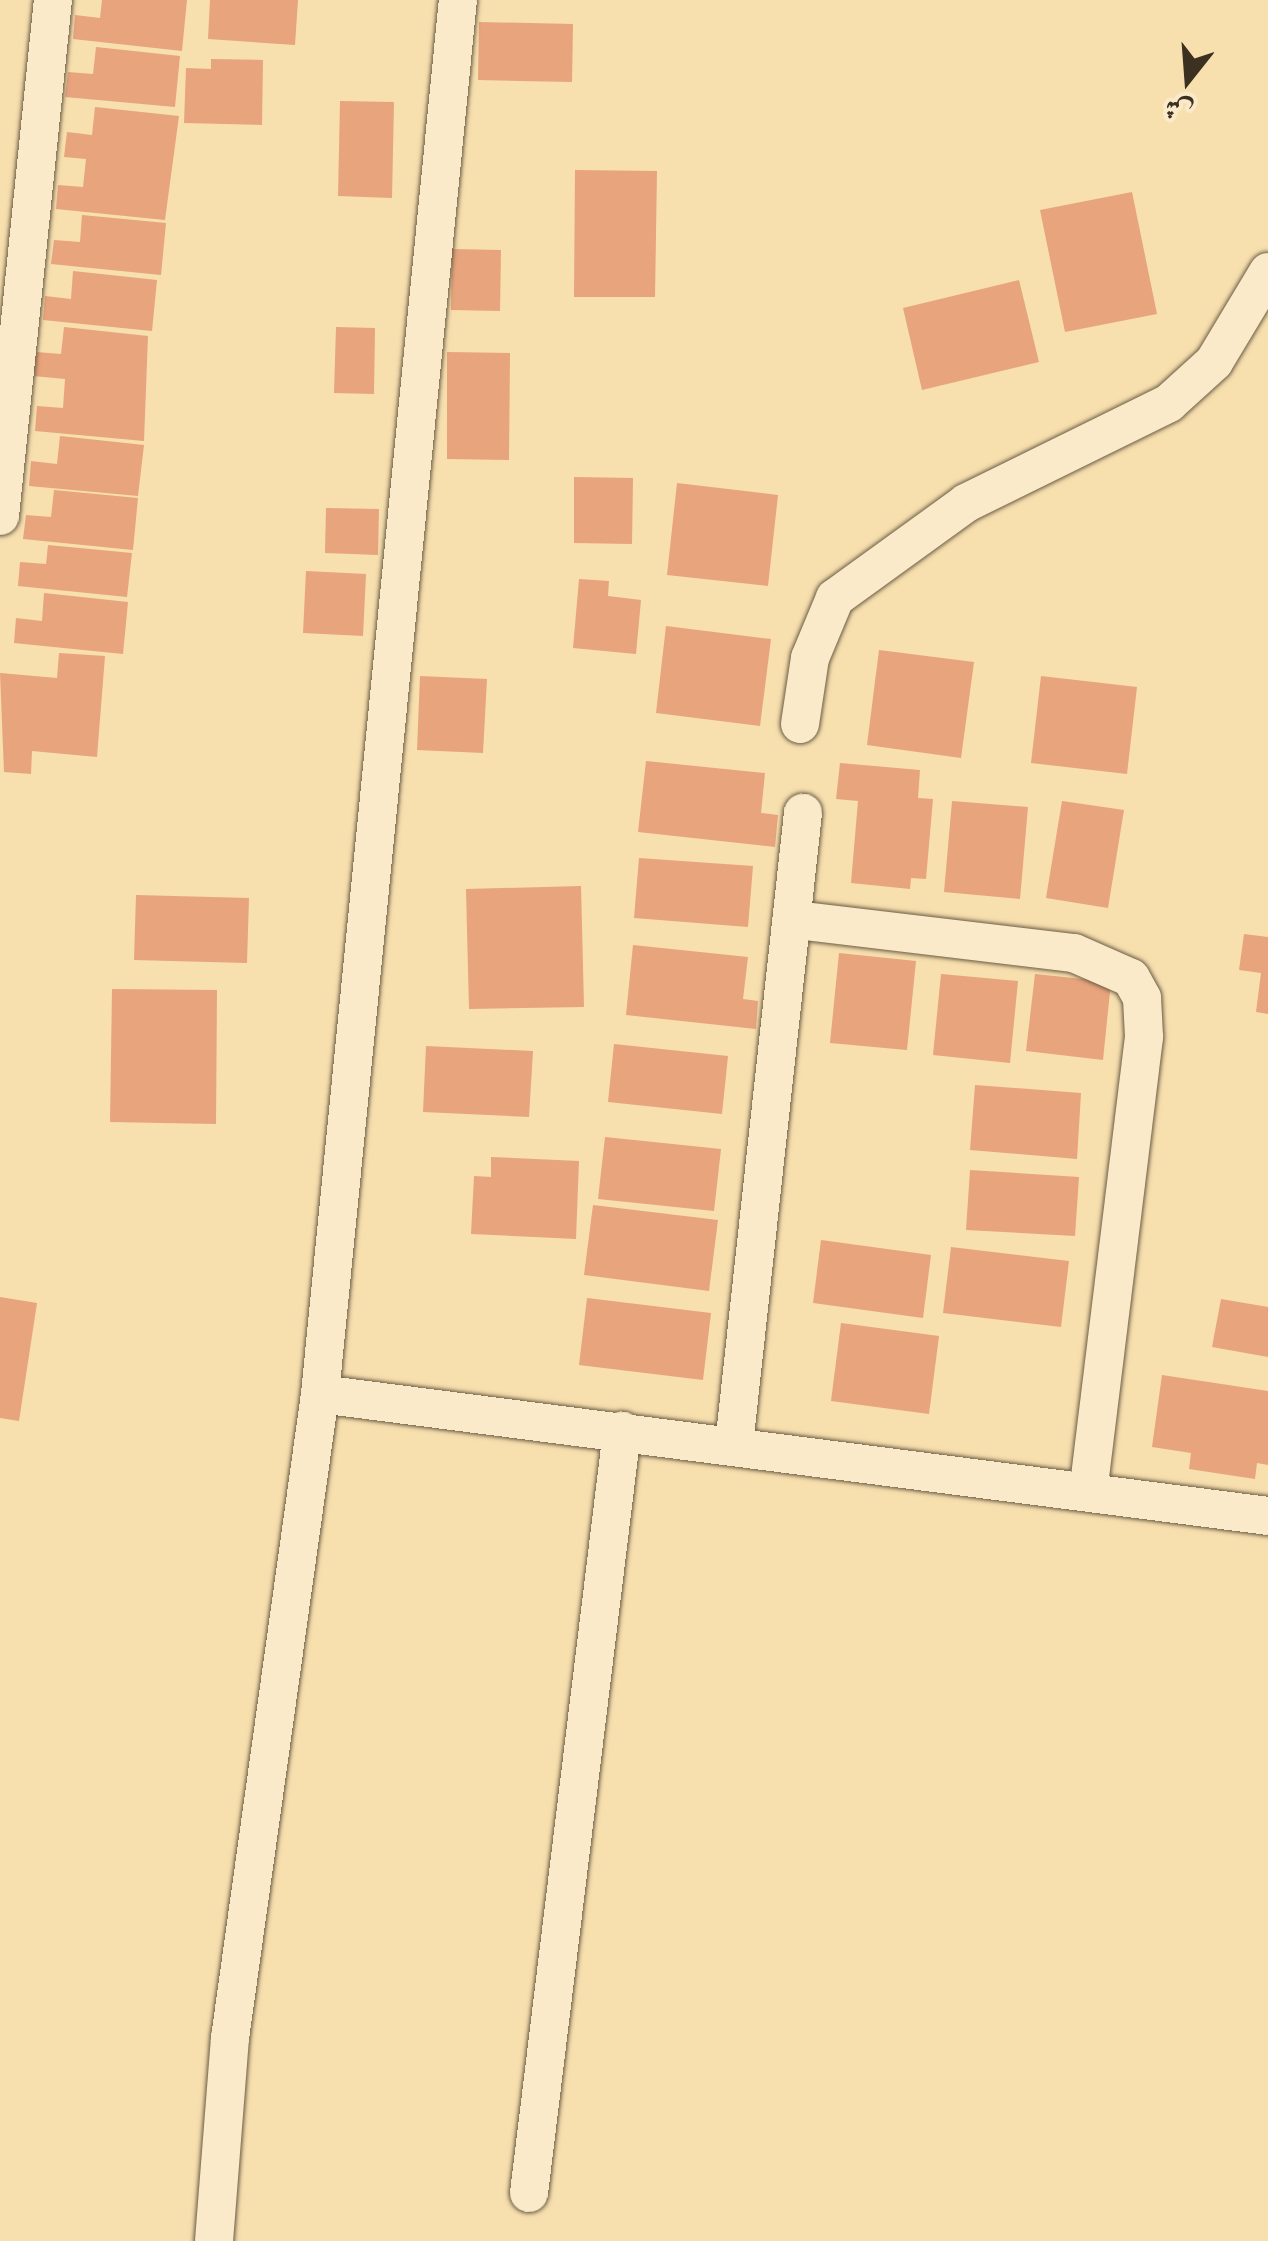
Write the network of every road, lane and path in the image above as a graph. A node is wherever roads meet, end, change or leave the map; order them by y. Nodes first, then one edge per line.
1 (54, 0) edge
2 (458, 0) edge
3 (12, 258) edge
4 (1268, 272) edge
5 (0, 516) edge
6 (800, 724) dead end
7 (803, 812) dead end
8 (796, 920) junction
9 (320, 1394) junction
10 (622, 1431) junction
11 (734, 1445) junction
12 (1088, 1492) junction
13 (1268, 1516) edge
14 (529, 2194) dead end
15 (214, 2241) edge

1 - 3 street
2 - 9 street
3 - 5 street
4 - 6 street
7 - 8 street
8 - 11 street
8 - 12 street
9 - 10 street
9 - 15 street
10 - 11 street
10 - 14 street
11 - 12 street
12 - 13 street

